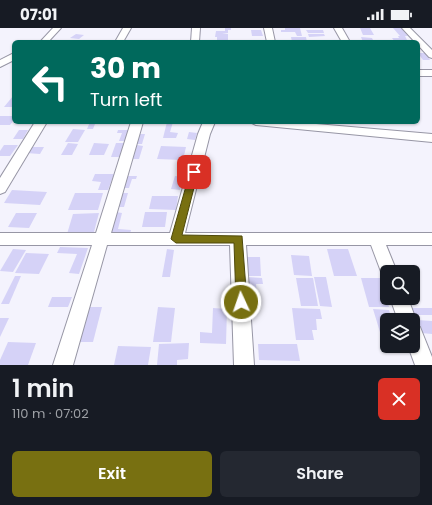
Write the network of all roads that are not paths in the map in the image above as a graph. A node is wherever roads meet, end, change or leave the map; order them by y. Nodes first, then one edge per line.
1 (57, 28) edge
2 (126, 28) edge
3 (196, 28) edge
4 (268, 28) edge
5 (338, 28) edge
6 (406, 28) edge
7 (46, 40) edge
8 (121, 40) edge
9 (195, 40) edge
10 (271, 40) edge
11 (345, 40) edge
12 (418, 40) edge
13 (420, 42) edge
14 (432, 54) edge
15 (12, 57) edge
16 (0, 64) edge
17 (420, 73) edge
18 (432, 73) edge
19 (41, 124) edge
20 (136, 124) edge
21 (208, 124) edge
22 (278, 124) edge
23 (432, 138) edge
24 (0, 189) edge
25 (0, 239) edge
26 (176, 239) junction
27 (238, 239) junction
28 (376, 239) junction
29 (432, 239) edge
30 (100, 240) junction
31 (386, 265) edge
32 (420, 352) edge
33 (63, 365) edge
34 (244, 365) edge
35 (425, 365) edge

1 - 7 street
2 - 8 street
3 - 9 street
4 - 10 street
5 - 11 street
6 - 12 street
13 - 14 street
15 - 16 street
17 - 18 street
19 - 24 street
20 - 30 street
21 - 26 street
22 - 23 street
25 - 30 street
26 - 27 street
26 - 30 street
27 - 28 street
27 - 34 street
28 - 29 street
28 - 31 street
30 - 33 street
32 - 35 street

